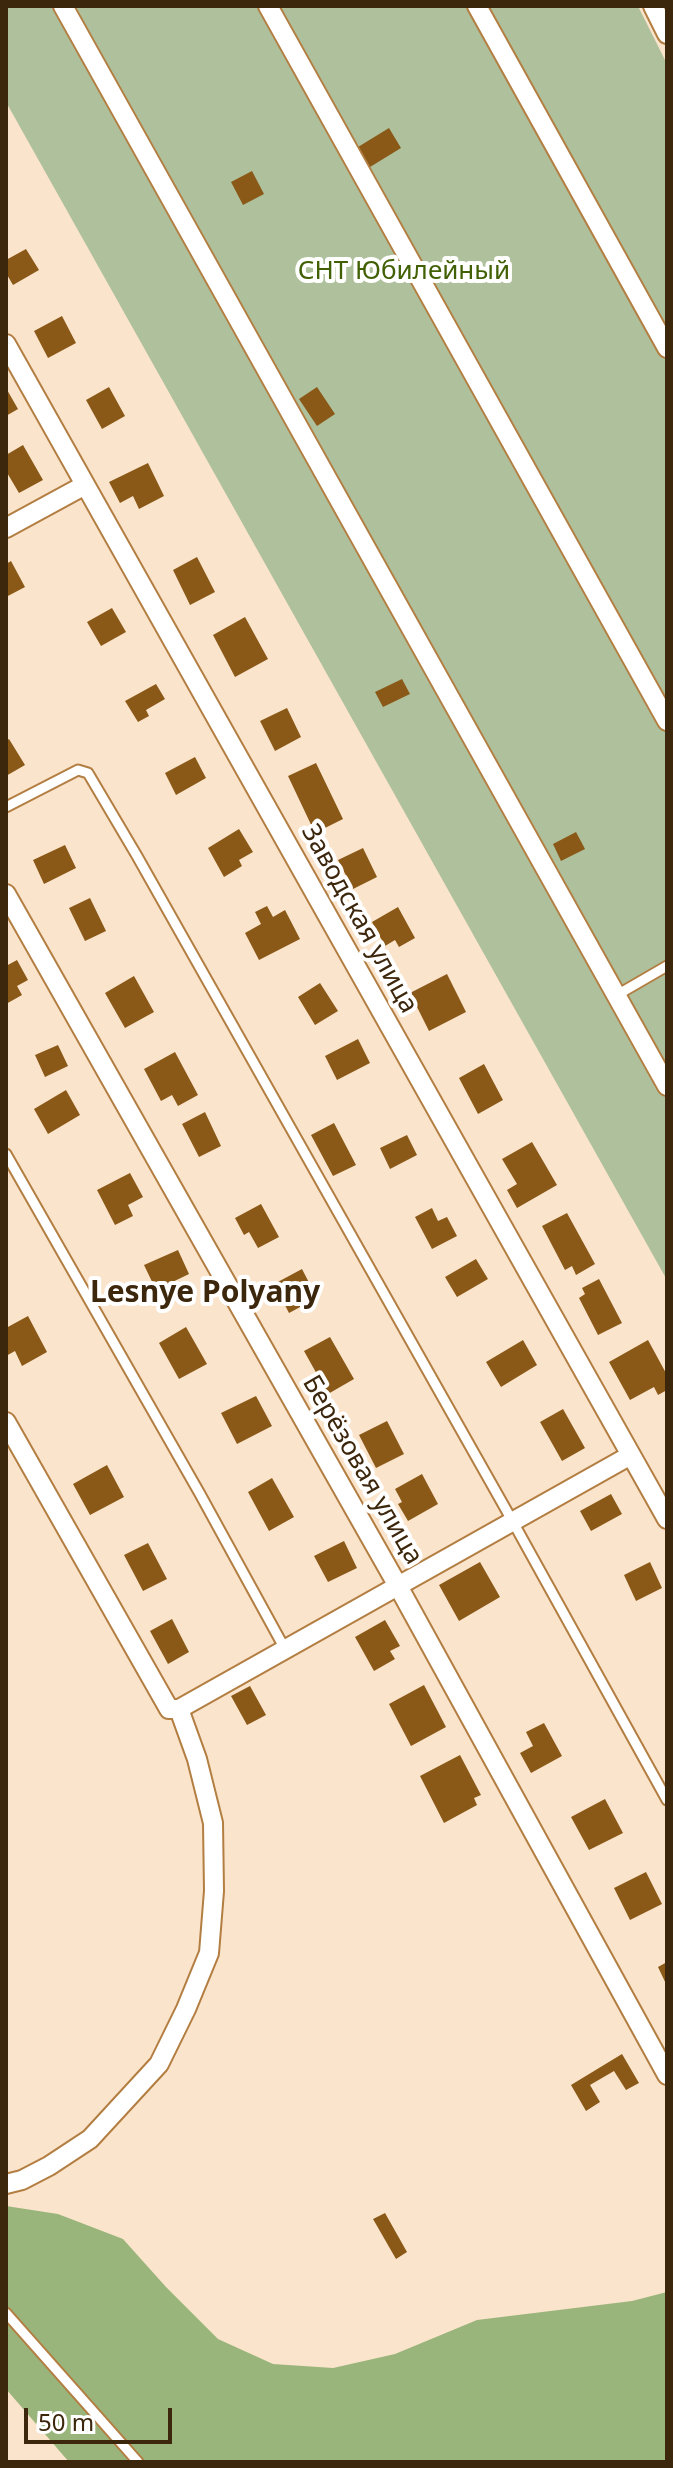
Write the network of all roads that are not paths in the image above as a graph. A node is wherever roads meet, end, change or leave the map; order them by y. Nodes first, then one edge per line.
1 (63, 6) edge
2 (268, 6) edge
3 (477, 6) edge
4 (653, 6) edge
5 (667, 34) edge
6 (6, 344) edge
7 (667, 348) edge
8 (85, 485) junction
9 (6, 528) edge
10 (667, 721) edge
11 (6, 807) edge
12 (6, 894) edge
13 (667, 966) edge
14 (617, 995) junction
15 (667, 1086) edge
16 (6, 1154) edge
17 (6, 1422) edge
18 (631, 1455) junction
19 (667, 1519) edge
20 (513, 1522) junction
21 (398, 1586) junction
22 (285, 1649) junction
23 (179, 1709) junction
24 (667, 1800) edge
25 (667, 2075) edge
26 (6, 2184) edge
27 (6, 2313) edge
28 (138, 2462) edge

1 - 14 street
2 - 10 street
3 - 7 street
4 - 5 street
6 - 8 street, Заводская улица
8 - 9 street
8 - 18 street, Заводская улица
11 - 20 lane
12 - 21 street, Берёзовая улица
13 - 14 lane
14 - 15 street
16 - 22 lane
17 - 23 street
18 - 19 street, Заводская улица
18 - 20 street
20 - 21 street
20 - 24 lane
21 - 22 street
21 - 25 street, Берёзовая улица
22 - 23 street
23 - 26 street
27 - 28 lane

